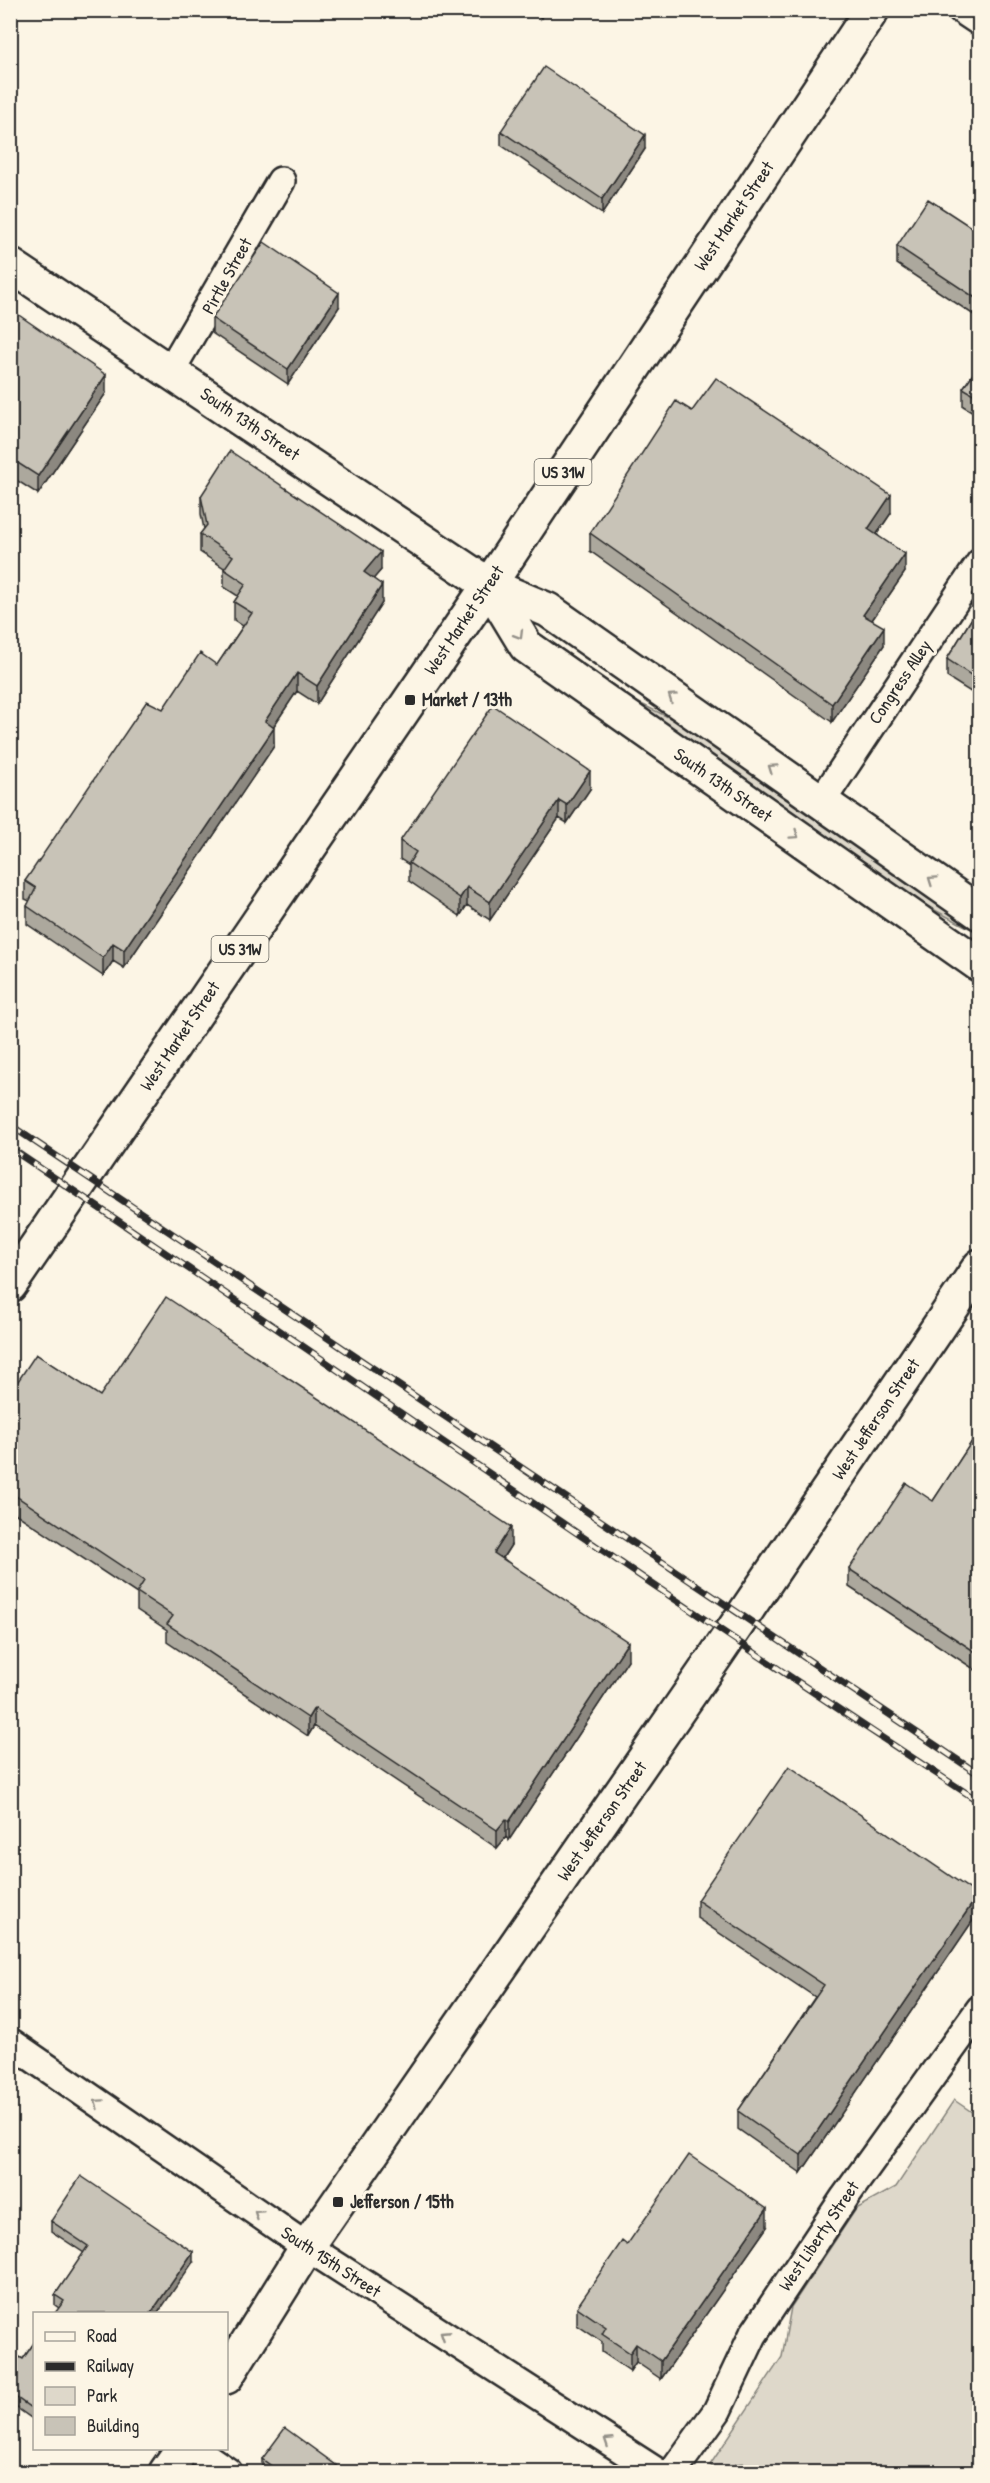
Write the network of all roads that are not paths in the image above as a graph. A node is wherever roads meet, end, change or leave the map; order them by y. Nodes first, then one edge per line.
1 (872, 10) edge
2 (962, 10) edge
3 (980, 22) edge
4 (281, 181) dead end
5 (10, 264) edge
6 (171, 370) junction
7 (980, 562) edge
8 (489, 585) junction
9 (820, 802) junction
10 (980, 913) edge
11 (980, 965) edge
12 (980, 1266) edge
13 (10, 1286) edge
14 (980, 2009) edge
15 (10, 2042) edge
16 (307, 2247) junction
17 (228, 2374) edge
18 (182, 2450) edge
19 (195, 2450) edge
20 (166, 2472) edge
21 (228, 2472) edge
22 (657, 2472) edge
23 (673, 2472) edge

1 - 8 street, West Market Street / US 31W
2 - 3 street
4 - 6 street, Pirtle Street
5 - 6 street, South 13th Street
6 - 8 street, South 13th Street
7 - 9 street, Congress Alley
9 -> 8 street, South 13th Street
8 -> 11 street, South 13th Street
8 - 13 street, West Market Street / US 31W
10 -> 9 street, South 13th Street
12 - 16 street, West Jefferson Street
14 - 23 street, West Liberty Street
16 -> 15 street, South 15th Street
16 - 17 street, West Jefferson Street
22 -> 16 street, South 15th Street
18 - 20 street
19 - 21 street

